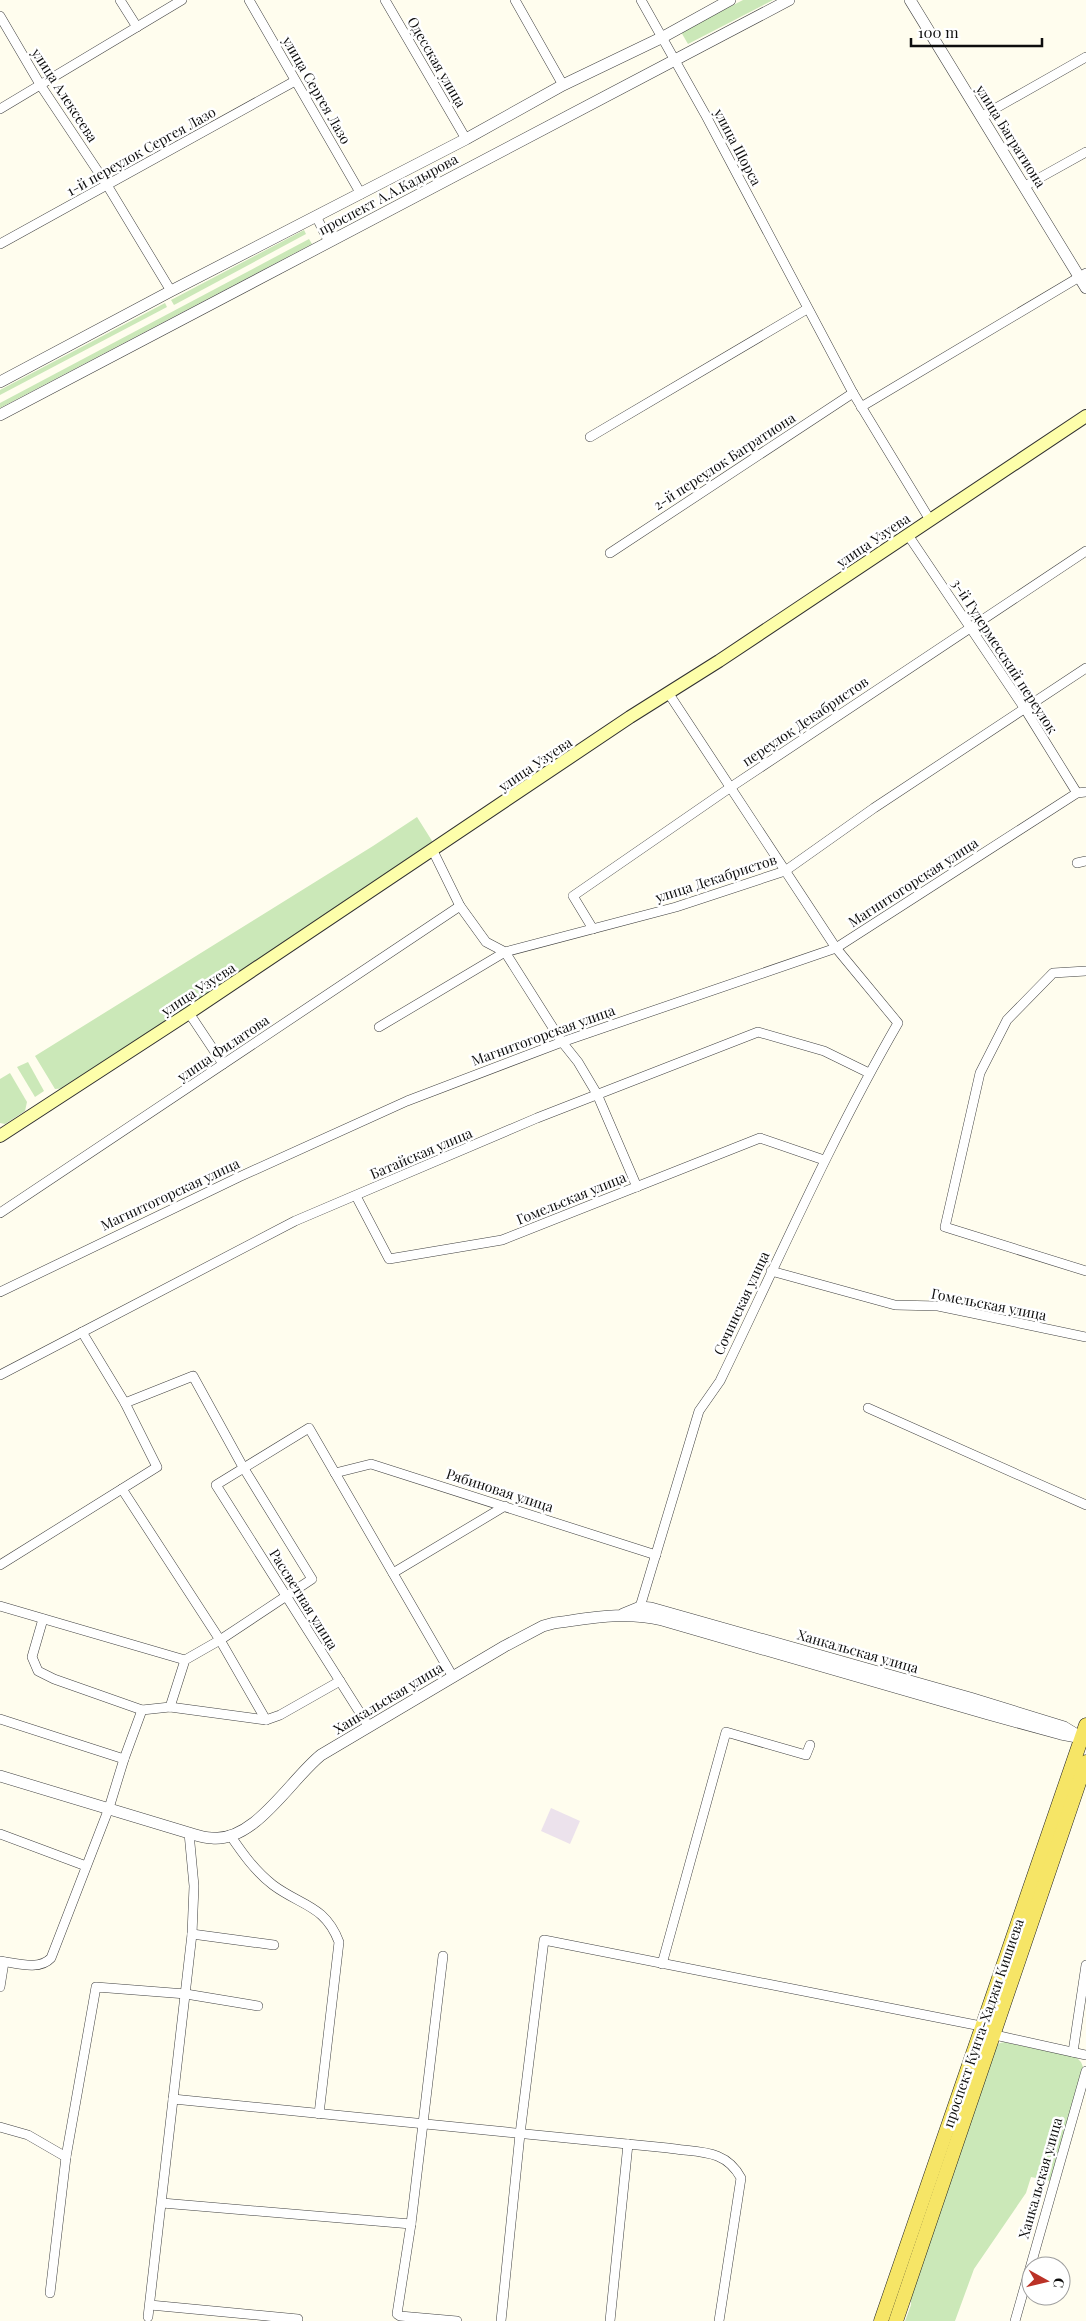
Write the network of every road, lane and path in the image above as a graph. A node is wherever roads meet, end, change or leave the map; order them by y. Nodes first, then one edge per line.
1 (120, 0) edge
2 (182, 0) edge
3 (249, 0) edge
4 (385, 0) edge
5 (514, 0) edge
6 (641, 0) edge
7 (730, 0) edge
8 (789, 0) edge
9 (910, 0) edge
10 (0, 16) edge
11 (136, 28) junction
12 (663, 37) junction
13 (1086, 57) edge
14 (675, 59) junction
15 (295, 82) junction
16 (563, 85) junction
17 (40, 86) junction
18 (0, 109) edge
19 (982, 116) junction
20 (466, 139) junction
21 (1086, 152) edge
22 (106, 185) junction
23 (1025, 186) junction
24 (361, 194) junction
25 (316, 216) junction
26 (329, 242) junction
27 (0, 244) edge
28 (1083, 275) edge
29 (1086, 288) edge
30 (170, 291) junction
31 (807, 309) junction
32 (0, 382) edge
33 (852, 393) junction
34 (861, 407) junction
35 (0, 415) edge
36 (1086, 416) edge
37 (590, 437) dead end
38 (930, 520) junction
39 (908, 535) junction
40 (1086, 551) edge
41 (610, 553) dead end
42 (971, 628) junction
43 (1086, 668) edge
44 (669, 694) junction
45 (1025, 709) junction
46 (731, 787) junction
47 (1082, 792) edge
48 (433, 851) junction
49 (785, 871) junction
50 (460, 906) junction
51 (593, 928) junction
52 (836, 948) junction
53 (505, 952) junction
54 (1086, 971) edge
55 (189, 1013) junction
56 (379, 1027) dead end
57 (562, 1042) junction
58 (224, 1064) junction
59 (869, 1073) junction
60 (597, 1094) junction
61 (0, 1136) edge
62 (824, 1160) junction
63 (637, 1187) junction
64 (356, 1196) junction
65 (0, 1213) edge
66 (771, 1271) junction
67 (1086, 1271) edge
68 (0, 1292) edge
69 (82, 1332) junction
70 (1086, 1337) edge
71 (0, 1375) edge
72 (125, 1403) junction
73 (868, 1408) dead end
74 (244, 1467) junction
75 (335, 1473) junction
76 (122, 1489) junction
77 (1086, 1505) edge
78 (505, 1506) junction
79 (656, 1556) junction
80 (0, 1564) edge
81 (393, 1573) junction
82 (286, 1597) junction
83 (0, 1606) edge
84 (640, 1607) junction
85 (624, 1614) junction
86 (43, 1619) junction
87 (220, 1640) junction
88 (185, 1660) junction
89 (453, 1677) junction
90 (340, 1680) junction
91 (170, 1707) junction
92 (142, 1710) junction
93 (0, 1719) edge
94 (266, 1720) junction
95 (369, 1726) junction
96 (1085, 1734) edge
97 (810, 1745) dead end
98 (124, 1759) junction
99 (1086, 1762) edge
100 (0, 1776) edge
101 (109, 1808) junction
102 (189, 1833) junction
103 (0, 1834) edge
104 (230, 1835) junction
105 (86, 1866) junction
106 (192, 1934) junction
107 (274, 1945) dead end
108 (443, 1956) dead end
109 (2, 1961) edge
110 (662, 1964) junction
111 (1086, 1965) edge
112 (0, 1986) edge
113 (186, 1994) junction
114 (258, 2006) dead end
115 (981, 2026) junction
116 (995, 2035) junction
117 (1073, 2052) junction
118 (1086, 2055) edge
119 (1086, 2071) edge
120 (173, 2099) junction
121 (319, 2114) junction
122 (422, 2124) junction
123 (0, 2127) edge
124 (520, 2134) junction
125 (628, 2144) junction
126 (66, 2157) junction
127 (162, 2203) junction
128 (411, 2224) junction
129 (50, 2293) dead end
130 (150, 2305) junction
131 (148, 2317) dead end
132 (298, 2319) dead end
133 (457, 2321) edge
134 (501, 2321) edge
135 (610, 2321) edge
136 (719, 2321) edge
137 (881, 2321) edge
138 (896, 2321) edge
139 (1015, 2321) edge

1 - 11 street
2 - 11 street
3 - 15 street, улица Сергея Лазо
4 - 20 street, Одесская улица
5 - 16 street
6 - 12 street, улица Щорса
7 - 12 street, проспект А.А.Кадырова
8 - 14 street, проспект А.А.Кадырова
9 - 19 street, улица Багратиона
10 - 17 street, улица Алексеева
11 - 17 street
12 - 14 street, улица Щорса
12 - 16 street, проспект А.А.Кадырова
13 - 19 street
14 - 26 street, проспект А.А.Кадырова
14 - 31 street, улица Щорса
15 - 22 street, 1-й переулок Сергея Лазо
15 - 24 street, улица Сергея Лазо
16 - 20 street, проспект А.А.Кадырова
17 - 18 street
17 - 22 street, улица Алексеева
19 - 23 street, улица Багратиона
20 - 24 street, проспект А.А.Кадырова
21 - 23 street
22 - 27 street, 1-й переулок Сергея Лазо
22 - 30 street, улица Алексеева
23 - 28 street, улица Багратиона
24 - 25 street, проспект А.А.Кадырова
25 - 26 street
25 - 30 street, проспект А.А.Кадырова
26 - 35 street, проспект А.А.Кадырова
28 - 29 street, улица Багратиона
28 - 34 street
30 - 32 street, проспект А.А.Кадырова
31 - 33 street, улица Щорса
31 - 37 street
33 - 34 street, улица Щорса
33 - 41 street, 2-й переулок Багратиона
34 - 38 street, улица Щорса
36 - 38 main road, улица Узуева
38 - 39 main road, улица Узуева
39 - 42 street, 3-й Гудермесский переулок
39 - 44 main road, улица Узуева
40 - 42 street, переулок Декабристов
42 - 45 street, 3-й Гудермесский переулок
42 - 46 street, переулок Декабристов
43 - 45 street, улица Декабристов
44 - 46 street
44 - 48 main road, улица Узуева
45 - 47 street, 3-й Гудермесский переулок
45 - 49 street, улица Декабристов
46 - 49 street
46 - 51 street, переулок Декабристов
47 - 52 street, Магнитогорская улица
48 - 50 street
48 - 55 main road, улица Узуева
49 - 51 street, улица Декабристов
49 - 52 street
50 - 53 street
50 - 58 street, улица Филатова
51 - 53 street, улица Декабристов
52 - 57 street, Магнитогорская улица
52 - 59 street, Сочинская улица
53 - 56 street, улица Декабристов
53 - 57 street
54 - 67 street
55 - 58 street
55 - 61 main road, улица Узуева
57 - 60 street
57 - 68 street, Магнитогорская улица
58 - 65 street, улица Филатова
59 - 60 street, Батайская улица
59 - 62 street, Сочинская улица
60 - 63 street
60 - 64 street, Батайская улица
62 - 63 street, Гомельская улица
62 - 66 street, Сочинская улица
63 - 64 street, Гомельская улица
64 - 69 street, Батайская улица
66 - 70 street, Гомельская улица
66 - 79 street, Сочинская улица
69 - 71 street, Батайская улица
69 - 72 street
72 - 74 street, Рассветная улица
72 - 76 street
73 - 77 street
74 - 75 street
74 - 82 street, Рассветная улица
74 - 82 street, Рассветная улица
75 - 78 street, Рябиновая улица
75 - 81 street
76 - 80 street
76 - 87 street
78 - 79 street, Рябиновая улица
78 - 81 street
79 - 84 street, Сочинская улица
81 - 89 street
82 - 87 street
82 - 90 street, Рассветная улица
83 - 86 street
84 - 85 street, Ханкальская улица
84 - 96 street, Ханкальская улица
85 - 89 street, Ханкальская улица
85 - 96 street, Ханкальская улица
86 - 88 street
86 - 92 street
87 - 88 street
87 - 94 street
88 - 91 street
89 - 95 street, Ханкальская улица
90 - 94 street
90 - 95 street, Рассветная улица
91 - 92 street
91 - 94 street
92 - 98 street
93 - 98 street
95 - 104 street, Ханкальская улица
96 - 115 main road, проспект Кунта-Хаджи Кишиева
97 - 110 street
98 - 101 street
99 - 116 main road, проспект Кунта-Хаджи Кишиева
100 - 101 street, Ханкальская улица
101 - 102 street, Ханкальская улица
101 - 105 street
102 - 104 street, Ханкальская улица
102 - 106 street
103 - 105 street
104 - 121 street
105 - 109 street
106 - 107 street
106 - 113 street
108 - 122 street
109 - 112 street
110 - 115 street
110 - 124 street
111 - 117 street
113 - 114 street
113 - 120 street
113 - 126 street
115 - 116 street
115 - 137 main road, проспект Кунта-Хаджи Кишиева
116 - 117 street
116 - 138 main road, проспект Кунта-Хаджи Кишиева
117 - 118 street
119 - 139 street, Ханкальская улица
120 - 121 street
120 - 127 street
121 - 122 street
122 - 124 street
122 - 128 street
123 - 126 street
124 - 125 street
124 - 134 street
125 - 135 street
125 - 136 street
126 - 129 street
127 - 128 street
127 - 130 street
128 - 133 street
130 - 131 street
130 - 132 street

